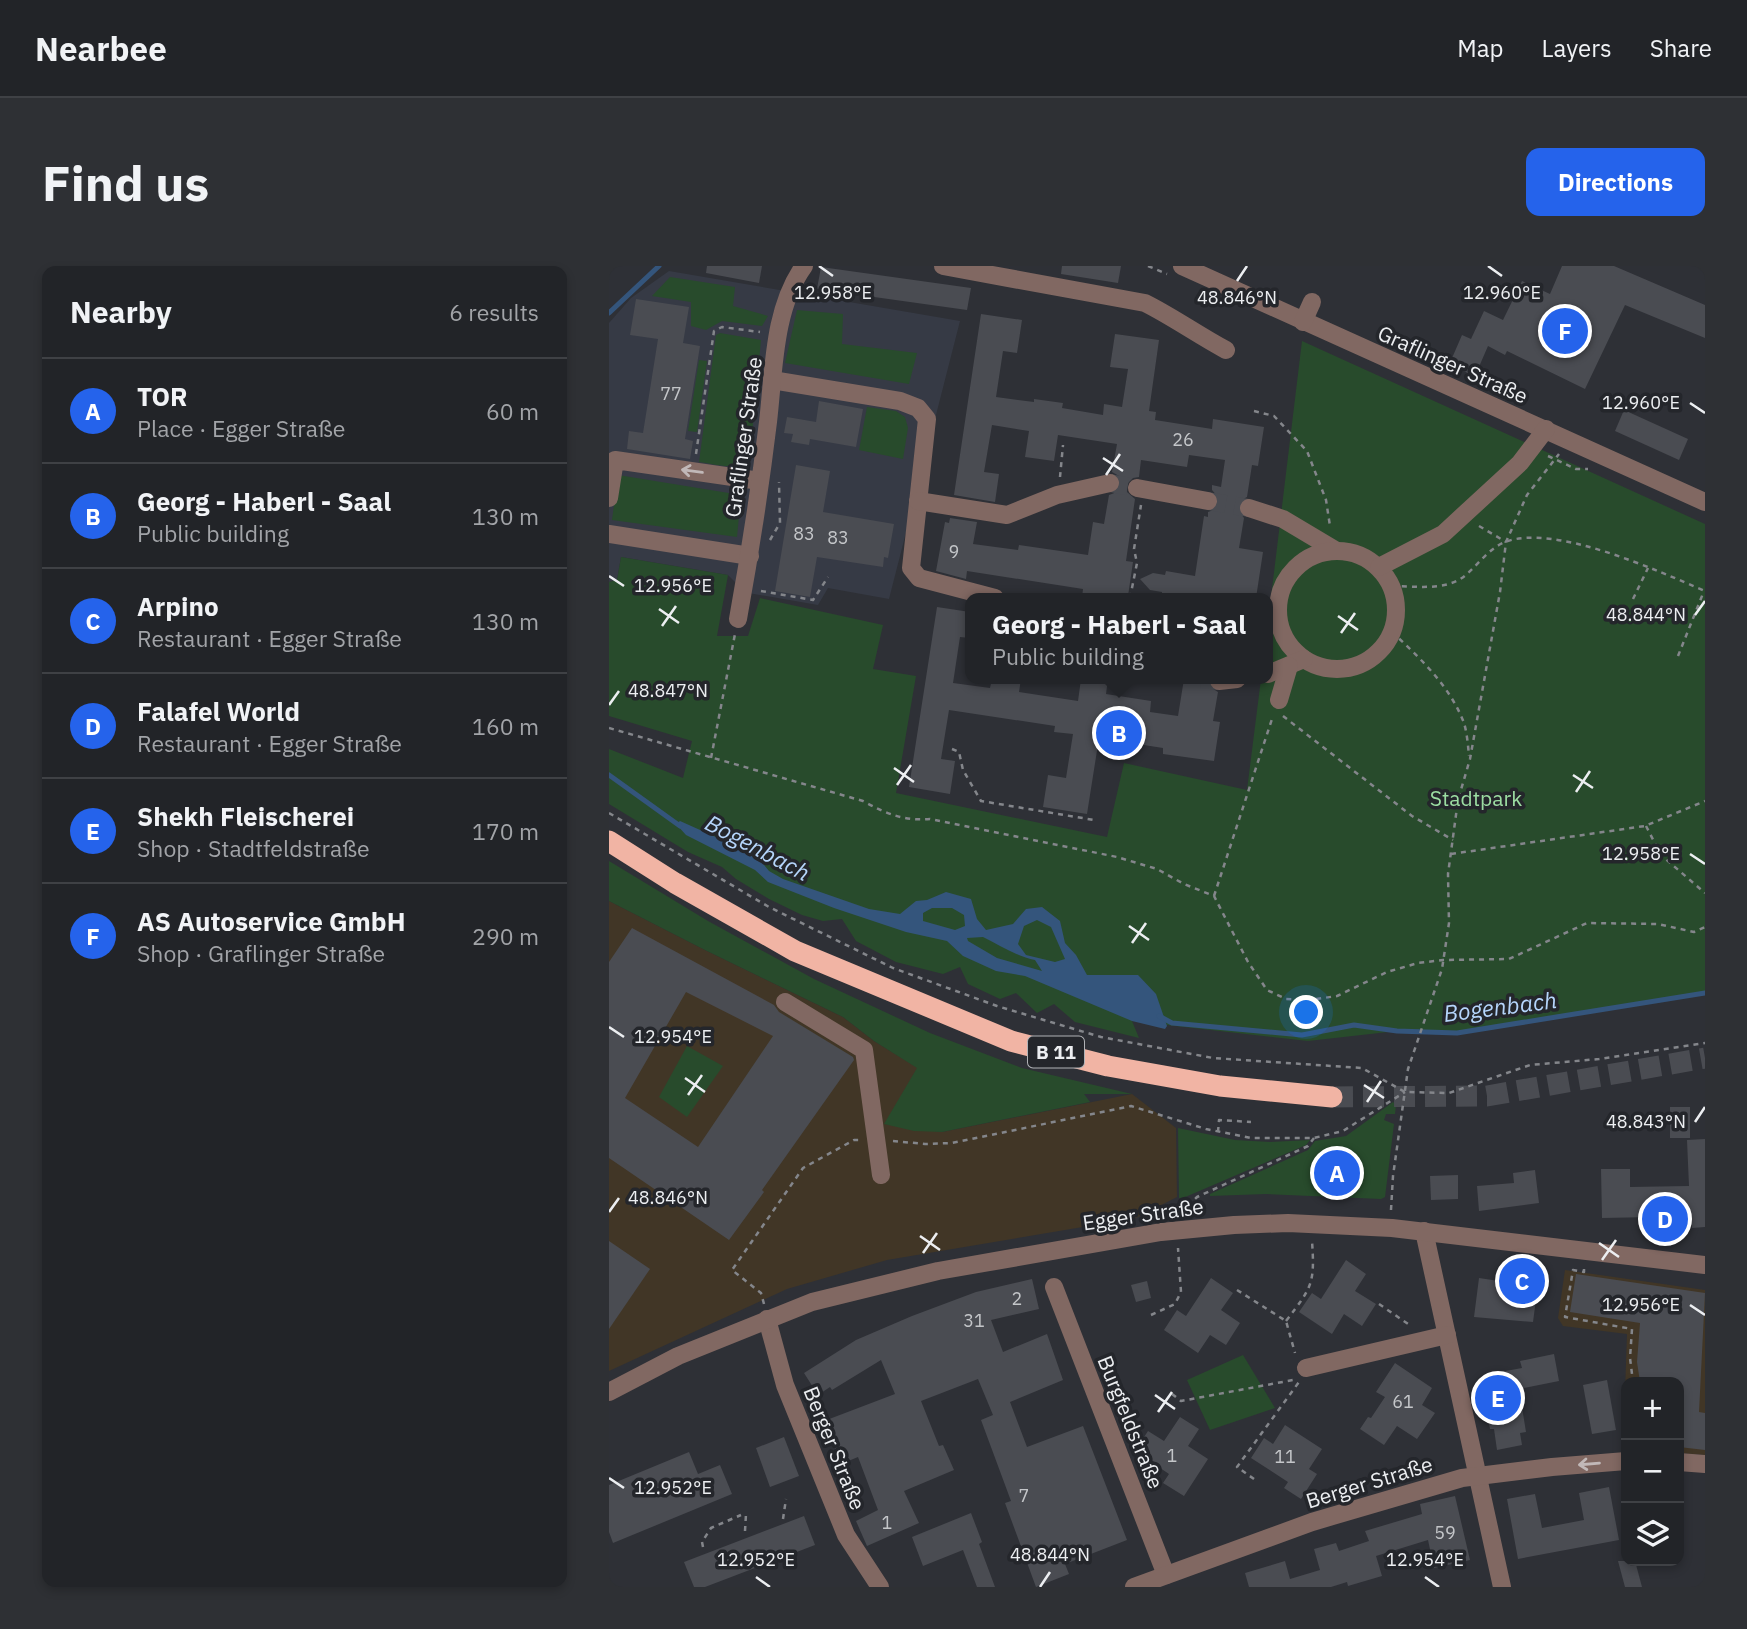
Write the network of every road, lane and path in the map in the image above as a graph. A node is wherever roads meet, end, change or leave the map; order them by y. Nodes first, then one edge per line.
1 (804, 266) edge
2 (943, 266) edge
3 (1182, 266) edge
4 (1312, 302) dead end
5 (1303, 322) junction
6 (780, 335) junction
7 (1226, 350) dead end
8 (772, 380) junction
9 (1254, 411) dead end
10 (1546, 429) junction
11 (1569, 440) junction
12 (1063, 446) dead end
13 (694, 472) junction
14 (760, 481) junction
15 (1110, 483) tunnel mouth
16 (1141, 488) joint
17 (1057, 495) junction
18 (609, 498) edge
19 (1208, 501) tunnel mouth
20 (918, 502) junction
21 (1705, 502) edge
22 (1249, 508) tunnel mouth
23 (1463, 516) junction
24 (780, 523) dead end
25 (609, 534) edge
26 (770, 541) dead end
27 (1506, 542) junction
28 (1335, 550) junction
29 (750, 556) junction
30 (1379, 568) junction
31 (1649, 568) junction
32 (828, 577) dead end
33 (1392, 586) junction
34 (744, 587) junction
35 (1705, 591) edge
36 (976, 593) edge
37 (1131, 593) edge
38 (1633, 599) dead end
39 (738, 619) joint
40 (1392, 632) junction
41 (1678, 656) dead end
42 (1296, 663) junction
43 (1273, 672) edge
44 (1279, 700) dead end
45 (609, 728) edge
46 (952, 749) dead end
47 (711, 758) junction
48 (1470, 760) junction
49 (1705, 801) edge
50 (609, 813) edge
51 (1093, 822) dead end
52 (1645, 826) junction
53 (609, 841) edge
54 (1453, 841) junction
55 (1451, 855) junction
56 (1705, 893) edge
57 (1215, 896) junction
58 (1705, 927) edge
59 (1443, 960) junction
60 (785, 1002) dead end
61 (1705, 1043) edge
62 (1405, 1092) junction
63 (1332, 1097) tunnel mouth
64 (1033, 1120) dead end
65 (1251, 1122) dead end
66 (1034, 1126) junction
67 (1218, 1132) junction
68 (1314, 1139) junction
69 (877, 1140) junction
70 (881, 1175) dead end
71 (1391, 1203) dead end
72 (1311, 1225) junction
73 (1170, 1231) junction
74 (1423, 1231) junction
75 (1705, 1265) edge
76 (1584, 1271) dead end
77 (1054, 1287) dead end
78 (1237, 1290) dead end
79 (1379, 1304) dead end
80 (1151, 1315) dead end
81 (767, 1319) junction
82 (1286, 1321) junction
83 (1447, 1335) junction
84 (1414, 1343) junction
85 (1306, 1368) joint
86 (1632, 1377) edge
87 (609, 1392) edge
88 (1172, 1394) dead end
89 (1621, 1461) edge
90 (1684, 1462) edge
91 (1705, 1464) edge
92 (1478, 1477) junction
93 (1254, 1479) dead end
94 (786, 1499) dead end
95 (783, 1519) dead end
96 (745, 1531) dead end
97 (703, 1547) dead end
98 (1166, 1575) junction
99 (880, 1587) edge
100 (1134, 1587) edge
101 (1502, 1587) edge

1 - 6 street, Graflinger Straße
2 - 7 street
3 - 5 street, Graflinger Straße
4 - 5 street
5 - 10 street, Graflinger Straße
6 - 8 street, Graflinger Straße
6 - 13 path
8 - 14 street, Graflinger Straße
8 - 20 street
9 - 28 path
10 - 11 street, Graflinger Straße
10 - 23 street
11 - 21 street, Graflinger Straße
11 - 27 path
12 - 17 path
13 - 14 street
13 -> 18 street
14 - 29 street, Graflinger Straße
15 - 17 street
16 - 19 street
16 - 37 path
17 - 20 street
20 - 36 street
22 - 28 street
23 - 27 path
23 - 30 street
24 - 26 path
25 - 29 street
27 - 31 path
27 - 33 path
27 - 48 path
28 - 30 street
28 - 42 street
29 - 34 street, Graflinger Straße
30 - 33 street
31 - 35 path
31 - 38 path
32 - 34 path
33 - 40 street
34 - 39 street, Graflinger Straße
35 - 41 path
39 - 47 path
40 - 42 street
40 - 48 path
42 - 43 street
42 - 44 street
45 - 47 path
46 - 51 path
47 - 57 path
48 - 54 path
49 - 52 path
50 - 62 path
52 - 55 path
52 - 56 path
53 - 63 highway, B 11
54 - 55 path
54 - 57 path
55 - 59 path
57 - 59 path
58 - 59 path
59 - 62 path
60 - 69 street
61 - 62 path
62 - 68 path
62 - 71 path
64 - 66 path
65 - 67 path
66 - 67 path
66 - 69 path
67 - 68 path
68 - 73 path
69 - 70 street
69 - 81 path
72 - 73 street, Egger Straße
72 - 74 street, Egger Straße
72 - 82 path
73 - 80 path
73 - 81 street, Egger Straße
74 - 75 street, Egger Straße
74 - 83 street
76 - 86 path
77 - 98 street, Burgfeldstraße
78 - 82 path
79 - 84 path
81 - 87 street, Egger Straße
81 - 99 street, Berger Straße
82 - 85 path
83 - 84 street
83 - 92 street
84 - 85 street
88 - 93 path
89 -> 92 street, Berger Straße
90 - 91 street
92 - 98 street, Berger Straße
92 - 101 street
94 - 95 path
96 - 97 path
98 - 100 street, Berger Straße

